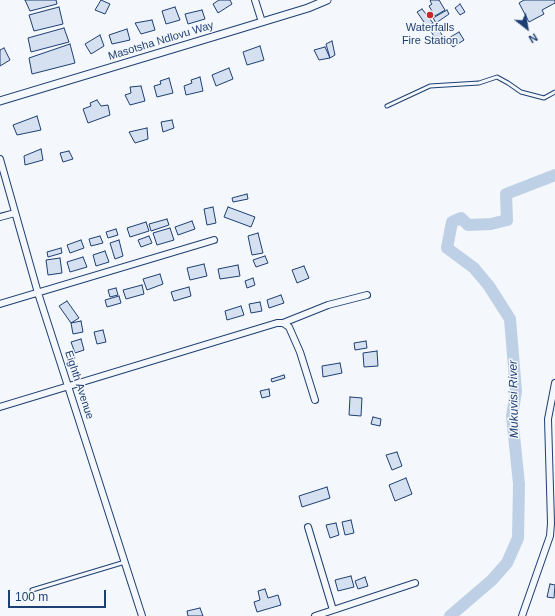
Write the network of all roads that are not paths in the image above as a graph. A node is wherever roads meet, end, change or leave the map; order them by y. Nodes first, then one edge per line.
1 (255, 0) edge
2 (327, 0) edge
3 (262, 22) junction
4 (555, 92) edge
5 (0, 101) edge
6 (387, 106) dead end
7 (0, 159) edge
8 (15, 213) junction
9 (0, 217) edge
10 (214, 240) dead end
11 (38, 292) junction
12 (368, 296) dead end
13 (0, 304) edge
14 (283, 323) junction
15 (555, 383) edge
16 (69, 386) junction
17 (315, 400) dead end
18 (0, 407) edge
19 (308, 527) dead end
20 (125, 562) junction
21 (415, 583) dead end
22 (32, 590) dead end
23 (333, 610) junction
24 (142, 616) edge
25 (315, 616) edge
26 (522, 616) edge

1 - 3 street
2 - 3 street, Masotsha Ndlovu Way
3 - 5 street, Masotsha Ndlovu Way
4 - 6 lane
7 - 8 street, Eighth Avenue
8 - 9 street
8 - 11 street, Eighth Avenue
10 - 11 street
11 - 13 street
11 - 16 street, Eighth Avenue
12 - 14 street
14 - 16 street
14 - 17 street
15 - 26 street
16 - 18 street
16 - 20 street, Eighth Avenue
19 - 23 street
20 - 22 lane
20 - 24 street, Eighth Avenue
21 - 23 street
23 - 25 street

